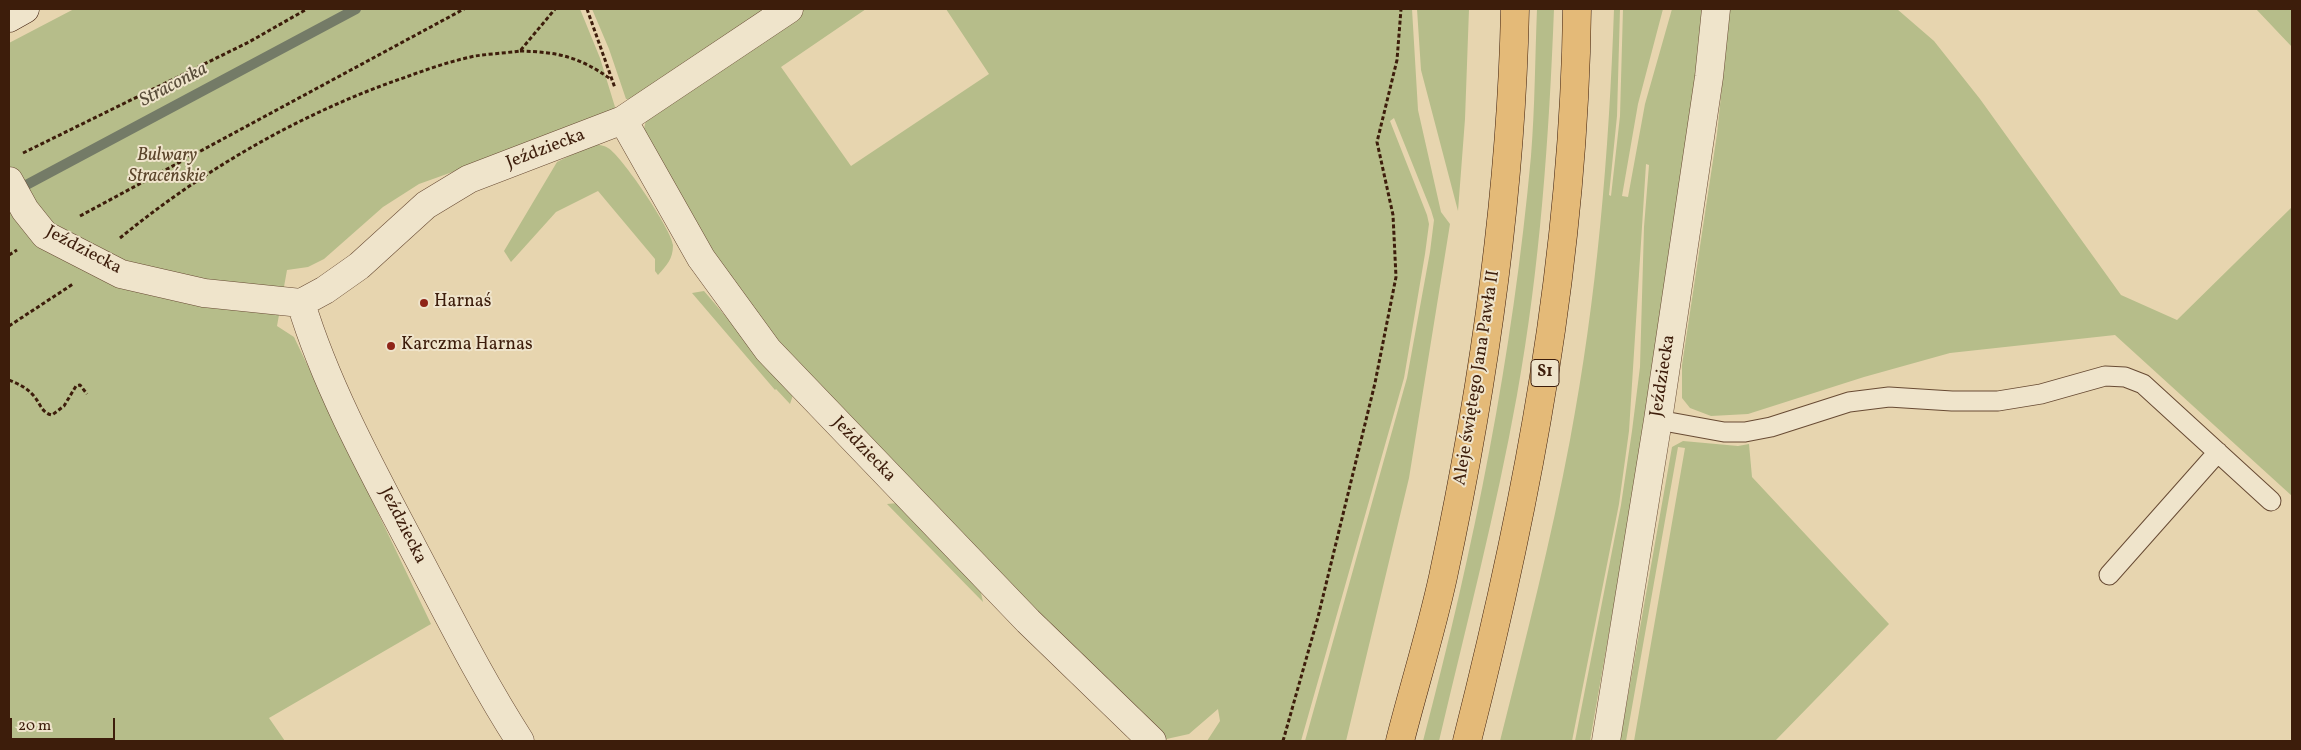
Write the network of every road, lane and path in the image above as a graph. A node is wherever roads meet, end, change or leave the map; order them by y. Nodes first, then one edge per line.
1 (25, 9) edge
2 (307, 9) edge
3 (464, 9) edge
4 (555, 9) edge
5 (587, 9) edge
6 (789, 9) edge
7 (1401, 9) edge
8 (1515, 9) edge
9 (1577, 9) edge
10 (1716, 9) edge
11 (9, 18) edge
12 (520, 51) junction
13 (612, 80) junction
14 (623, 120) junction
15 (13, 168) edge
16 (45, 235) junction
17 (98, 261) junction
18 (301, 303) junction
19 (9, 326) edge
20 (9, 380) edge
21 (87, 394) dead end
22 (1658, 420) junction
23 (2218, 452) junction
24 (2271, 501) dead end
25 (2109, 576) dead end
26 (520, 741) edge
27 (1152, 741) edge
28 (1283, 741) edge
29 (1400, 741) edge
30 (1467, 741) edge
31 (1606, 741) edge

1 - 11 street
2 - 15 path
3 - 16 path
4 - 12 path
5 - 13 path
6 - 14 street, Jeździecka
7 - 28 path
8 - 29 highway, Aleje świętego Jana Pawła II
9 - 30 highway, S1
10 - 22 street, Jeździecka
12 - 13 path
12 - 17 path
13 - 14 path
14 - 18 street, Jeździecka
14 - 27 street, Jeździecka
15 - 16 street, Jeździecka
16 - 17 street, Jeździecka
17 - 18 street, Jeździecka
17 - 19 path
18 - 26 street, Jeździecka
20 - 21 path
22 - 23 lane
22 - 31 street, Jeździecka
23 - 24 lane
23 - 25 lane

